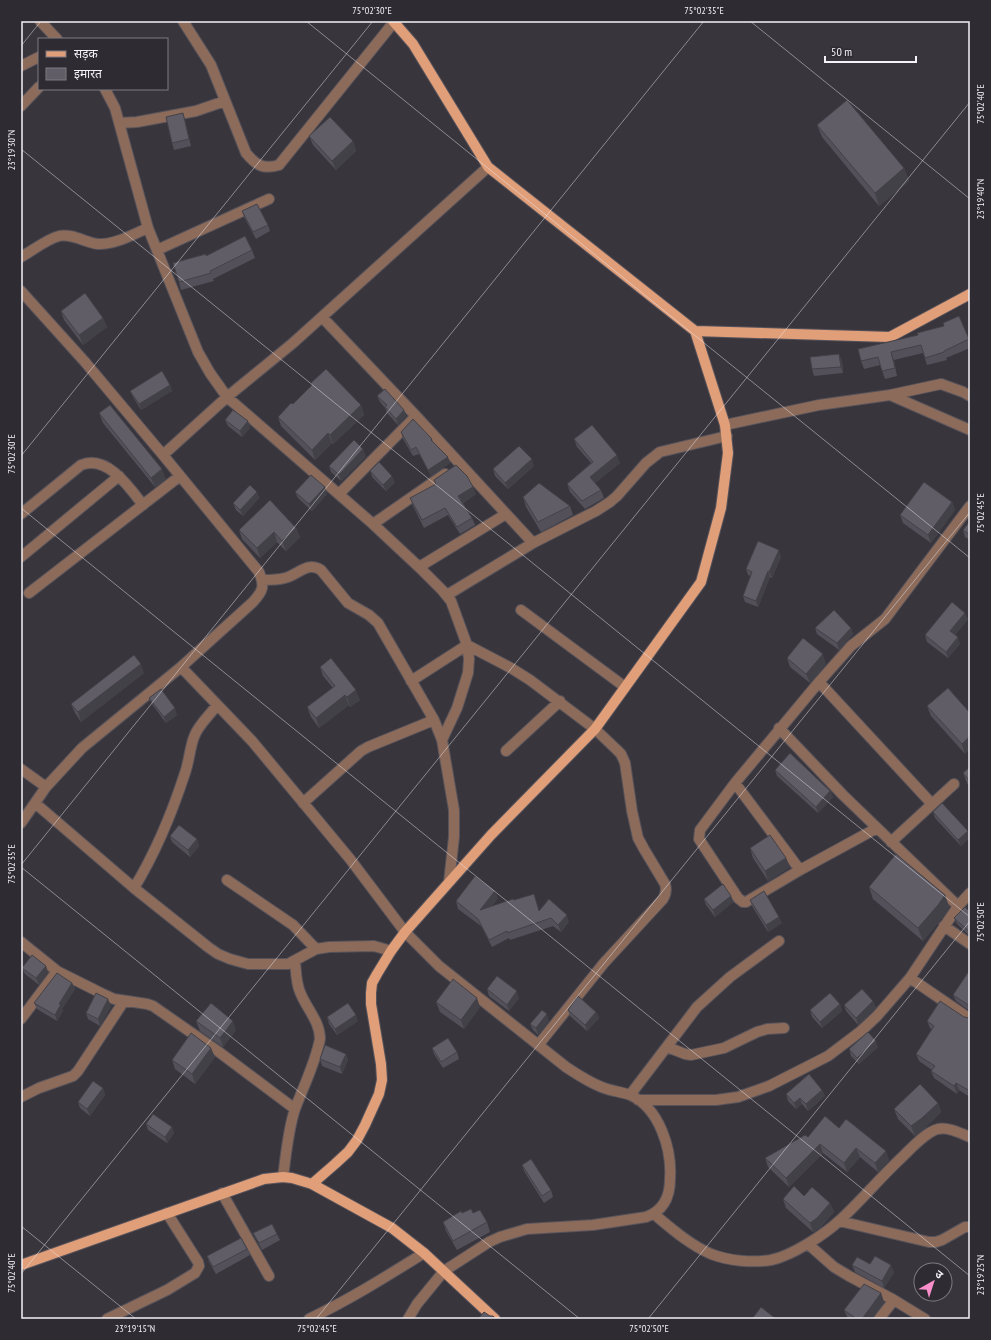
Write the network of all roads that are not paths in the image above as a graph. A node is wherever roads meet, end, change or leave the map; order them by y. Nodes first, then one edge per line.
1 (40, 21) edge
2 (183, 21) edge
3 (393, 22) edge
4 (56, 38) edge
5 (38, 58) edge
6 (21, 66) edge
7 (38, 88) edge
8 (106, 90) edge
9 (225, 101) junction
10 (21, 106) edge
11 (119, 123) junction
12 (488, 167) junction
13 (269, 198) dead end
14 (148, 228) junction
15 (157, 250) junction
16 (21, 257) edge
17 (21, 291) edge
18 (970, 294) edge
19 (322, 317) junction
20 (695, 331) junction
21 (890, 395) junction
22 (970, 396) edge
23 (227, 397) junction
24 (416, 416) junction
25 (725, 425) junction
26 (970, 430) edge
27 (727, 436) junction
28 (163, 455) junction
29 (460, 464) junction
30 (119, 476) junction
31 (180, 476) junction
32 (339, 494) junction
33 (143, 505) junction
34 (970, 506) edge
35 (21, 514) edge
36 (506, 514) junction
37 (373, 524) junction
38 (533, 543) junction
39 (21, 557) edge
40 (419, 567) junction
41 (262, 580) junction
42 (29, 593) dead end
43 (447, 595) junction
44 (521, 610) dead end
45 (467, 644) junction
46 (181, 667) junction
47 (411, 681) junction
48 (819, 682) junction
49 (625, 687) junction
50 (560, 701) junction
51 (217, 705) junction
52 (434, 720) junction
53 (595, 728) junction
54 (780, 728) junction
55 (442, 740) junction
56 (506, 751) dead end
57 (21, 769) edge
58 (735, 784) junction
59 (954, 784) dead end
60 (46, 787) junction
61 (35, 803) junction
62 (303, 803) junction
63 (932, 804) junction
64 (21, 823) edge
65 (877, 828) junction
66 (891, 842) junction
67 (800, 870) junction
68 (227, 880) dead end
69 (449, 882) junction
70 (134, 888) junction
71 (970, 893) edge
72 (958, 906) junction
73 (944, 926) junction
74 (405, 932) junction
75 (779, 941) dead end
76 (21, 942) edge
77 (970, 944) edge
78 (316, 949) junction
79 (391, 952) junction
80 (295, 961) junction
81 (57, 971) junction
82 (910, 978) junction
83 (124, 1001) junction
84 (21, 1019) edge
85 (970, 1019) edge
86 (784, 1028) dead end
87 (539, 1044) junction
88 (667, 1047) junction
89 (21, 1097) edge
90 (634, 1097) junction
91 (295, 1109) junction
92 (970, 1137) edge
93 (283, 1177) junction
94 (312, 1184) junction
95 (222, 1193) junction
96 (167, 1213) junction
97 (654, 1214) junction
98 (839, 1221) junction
99 (970, 1227) edge
100 (808, 1244) junction
101 (421, 1250) junction
102 (21, 1265) edge
103 (444, 1271) junction
104 (269, 1276) dead end
105 (894, 1300) junction
106 (107, 1319) edge
107 (309, 1319) edge
108 (408, 1319) edge
109 (495, 1319) edge
110 (879, 1319) edge
111 (925, 1319) edge

1 - 4 street
2 - 9 street
3 - 9 street
3 - 12 main road
5 - 6 street
7 - 10 street
8 - 11 street
9 - 11 street
11 - 14 street
12 - 19 street
12 - 20 main road
13 - 15 street
14 - 15 street
14 - 16 street
15 - 23 street
17 - 28 street
18 - 20 main road
19 - 23 street
19 - 24 street
20 - 25 main road
21 - 22 street
21 - 25 street
21 - 26 street
23 - 28 street
23 - 32 street
24 - 29 street
24 - 32 street
25 - 27 main road
27 - 38 street
27 - 49 main road
28 - 31 street
29 - 36 street
29 - 37 street
30 - 33 street
30 - 35 street
30 - 39 street
31 - 33 street
31 - 41 street
32 - 37 street
33 - 42 street
34 - 48 street
36 - 38 street
36 - 40 street
37 - 40 street
38 - 43 street
40 - 43 street
41 - 46 street
41 - 47 street
43 - 45 street
44 - 49 street
45 - 47 street
45 - 50 street
45 - 55 street
46 - 51 street
46 - 60 street
47 - 52 street
48 - 54 street
48 - 63 street
49 - 53 main road
50 - 53 street
50 - 56 street
51 - 62 street
51 - 70 street
52 - 55 street
52 - 62 street
53 - 69 main road
53 - 87 street
54 - 58 street
54 - 65 street
55 - 69 street
57 - 60 street
58 - 67 street
58 - 67 street
59 - 63 street
60 - 61 street
61 - 64 street
61 - 70 street
62 - 74 street
63 - 66 street
65 - 66 street
65 - 67 street
66 - 72 street
68 - 78 street
69 - 74 main road
70 - 80 street
71 - 72 street
72 - 73 street
73 - 77 street
73 - 82 street
74 - 79 main road
74 - 87 street
75 - 88 street
76 - 81 street
78 - 79 street
78 - 80 street
79 - 94 main road
80 - 91 street
81 - 83 street
81 - 84 street
82 - 85 street
82 - 90 street
83 - 89 street
83 - 91 street
86 - 88 street
87 - 90 street
88 - 90 street
90 - 97 street
91 - 93 street
92 - 98 street
93 - 94 main road
93 - 95 main road
94 - 101 main road
95 - 96 main road
95 - 104 street
96 - 102 main road
96 - 106 street
97 - 100 street
97 - 103 street
98 - 99 street
98 - 100 street
100 - 105 street
101 - 103 main road
101 - 107 street
103 - 108 street
103 - 109 main road
105 - 110 street
105 - 111 street

